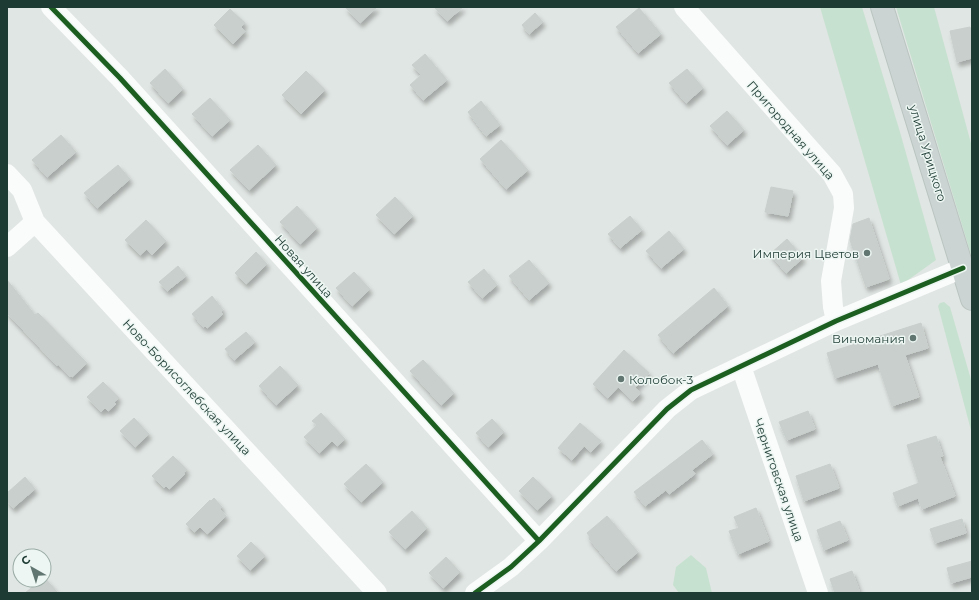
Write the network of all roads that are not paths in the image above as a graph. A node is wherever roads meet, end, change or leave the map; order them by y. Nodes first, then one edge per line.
1 (51, 7) edge
2 (684, 7) edge
3 (882, 7) edge
4 (7, 174) edge
5 (35, 222) junction
6 (7, 247) edge
7 (963, 268) junction
8 (972, 300) edge
9 (836, 320) junction
10 (741, 366) junction
11 (539, 541) junction
12 (378, 593) edge
13 (475, 593) edge
14 (818, 593) edge

1 - 11 street, Новая улица
2 - 9 street, Пригородная улица
3 - 7 main road, улица Урицкого
4 - 5 street, Ново-Борисоглебская улица
5 - 6 street
5 - 12 street, Ново-Борисоглебская улица
7 - 8 main road, улица Урицкого
7 - 9 street
9 - 10 street
10 - 11 street
10 - 14 street, Черниговская улица
11 - 13 street

